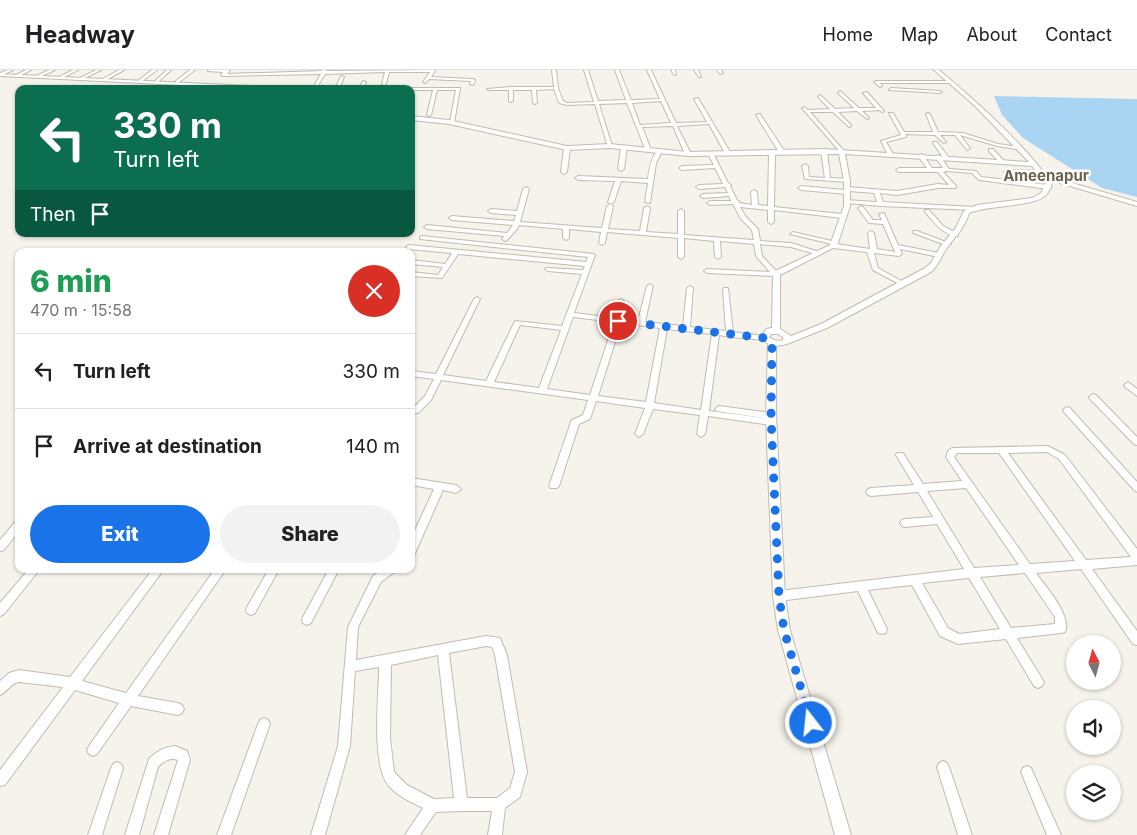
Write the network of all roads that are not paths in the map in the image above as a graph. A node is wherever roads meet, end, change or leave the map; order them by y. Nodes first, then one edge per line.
1 (11, 70) edge
2 (29, 70) edge
3 (53, 70) edge
4 (76, 70) edge
5 (99, 70) edge
6 (122, 70) edge
7 (156, 70) edge
8 (169, 70) edge
9 (193, 70) edge
10 (227, 70) edge
11 (260, 70) edge
12 (417, 70) edge
13 (554, 70) edge
14 (586, 70) edge
15 (617, 70) edge
16 (649, 70) edge
17 (696, 70) edge
18 (936, 70) edge
19 (942, 70) edge
20 (210, 71) edge
21 (352, 71) edge
22 (388, 71) edge
23 (293, 72) edge
24 (325, 72) edge
25 (454, 74) dead end
26 (0, 75) edge
27 (256, 75) junction
28 (16, 76) junction
29 (700, 76) dead end
30 (36, 77) junction
31 (59, 78) junction
32 (342, 78) dead end
33 (428, 78) junction
34 (80, 79) junction
35 (450, 79) junction
36 (104, 80) junction
37 (140, 81) junction
38 (157, 81) junction
39 (177, 82) junction
40 (364, 82) dead end
41 (490, 82) dead end
42 (913, 82) junction
43 (950, 82) junction
44 (384, 84) dead end
45 (472, 84) dead end
46 (228, 85) edge
47 (317, 85) edge
48 (339, 85) edge
49 (363, 85) edge
50 (446, 86) dead end
51 (880, 86) dead end
52 (421, 87) dead end
53 (435, 88) junction
54 (511, 88) junction
55 (534, 88) junction
56 (556, 88) junction
57 (415, 89) edge
58 (489, 89) junction
59 (891, 89) dead end
60 (918, 91) junction
61 (840, 92) dead end
62 (940, 92) dead end
63 (865, 93) dead end
64 (488, 96) dead end
65 (820, 96) dead end
66 (922, 97) dead end
67 (696, 99) dead end
68 (511, 100) dead end
69 (664, 100) junction
70 (630, 102) junction
71 (535, 103) dead end
72 (597, 103) junction
73 (858, 109) junction
74 (880, 109) junction
75 (832, 110) junction
76 (928, 114) dead end
77 (429, 115) dead end
78 (758, 116) dead end
79 (415, 118) edge
80 (867, 118) dead end
81 (452, 122) junction
82 (710, 123) junction
83 (674, 124) junction
84 (639, 126) junction
85 (849, 126) dead end
86 (903, 133) junction
87 (936, 133) junction
88 (956, 134) junction
89 (963, 134) junction
90 (981, 135) dead end
91 (944, 142) dead end
92 (935, 143) dead end
93 (610, 146) junction
94 (624, 147) junction
95 (1016, 147) junction
96 (567, 148) junction
97 (967, 148) dead end
98 (648, 150) junction
99 (991, 150) dead end
100 (659, 151) junction
101 (824, 151) junction
102 (727, 152) junction
103 (772, 152) junction
104 (782, 152) junction
105 (842, 152) junction
106 (688, 154) junction
107 (711, 154) junction
108 (890, 154) junction
109 (921, 156) junction
110 (938, 157) junction
111 (946, 158) junction
112 (1002, 162) junction
113 (1032, 162) junction
114 (718, 166) junction
115 (806, 166) dead end
116 (621, 168) dead end
117 (682, 168) dead end
118 (899, 170) dead end
119 (948, 170) junction
120 (931, 171) junction
121 (940, 171) junction
122 (564, 172) dead end
123 (1006, 172) dead end
124 (1043, 175) junction
125 (578, 178) dead end
126 (618, 180) junction
127 (828, 180) junction
128 (650, 181) junction
129 (728, 185) junction
130 (699, 187) dead end
131 (1049, 187) junction
132 (801, 188) dead end
133 (847, 188) junction
134 (526, 189) dead end
135 (876, 191) junction
136 (754, 192) dead end
137 (732, 194) junction
138 (703, 196) dead end
139 (847, 201) junction
140 (710, 203) dead end
141 (738, 204) junction
142 (881, 204) junction
143 (1137, 204) edge
144 (755, 207) junction
145 (771, 208) junction
146 (861, 208) dead end
147 (973, 208) junction
148 (491, 211) dead end
149 (681, 211) dead end
150 (927, 211) dead end
151 (518, 213) junction
152 (882, 214) dead end
153 (842, 216) junction
154 (452, 218) dead end
155 (771, 222) dead end
156 (886, 222) junction
157 (517, 223) junction
158 (566, 227) junction
159 (427, 228) dead end
160 (606, 230) junction
161 (915, 232) dead end
162 (643, 233) junction
163 (871, 233) dead end
164 (793, 234) dead end
165 (956, 234) junction
166 (508, 235) junction
167 (681, 236) junction
168 (422, 238) dead end
169 (566, 238) dead end
170 (717, 240) junction
171 (602, 243) dead end
172 (758, 243) junction
173 (948, 244) junction
174 (833, 245) junction
175 (501, 246) junction
176 (409, 247) dead end
177 (897, 247) junction
178 (872, 251) junction
179 (455, 252) junction
180 (819, 253) junction
181 (940, 255) junction
182 (496, 257) junction
183 (718, 257) dead end
184 (681, 258) dead end
185 (415, 262) edge
186 (447, 266) junction
187 (587, 268) junction
188 (548, 269) dead end
189 (707, 271) dead end
190 (415, 274) edge
191 (776, 274) junction
192 (903, 284) junction
193 (650, 286) dead end
194 (690, 288) dead end
195 (726, 289) dead end
196 (477, 299) dead end
197 (621, 301) dead end
198 (570, 315) junction
199 (618, 321) junction
200 (641, 324) junction
201 (664, 327) junction
202 (565, 328) junction
203 (686, 330) junction
204 (776, 330) junction
205 (716, 333) junction
206 (730, 335) junction
207 (768, 340) junction
208 (785, 342) junction
209 (773, 360) junction
210 (415, 368) edge
211 (415, 373) edge
212 (439, 374) junction
213 (490, 381) junction
214 (1128, 385) dead end
215 (542, 388) junction
216 (1137, 393) edge
217 (595, 395) junction
218 (1093, 397) dead end
219 (649, 402) junction
220 (704, 410) junction
221 (1067, 410) dead end
222 (415, 411) edge
223 (771, 419) junction
224 (639, 434) dead end
225 (701, 434) dead end
226 (1137, 442) edge
227 (1002, 451) junction
228 (900, 455) dead end
229 (415, 482) edge
230 (970, 484) junction
231 (440, 486) junction
232 (554, 486) dead end
233 (920, 488) junction
234 (1137, 488) edge
235 (456, 489) dead end
236 (871, 492) dead end
237 (939, 520) junction
238 (906, 523) dead end
239 (15, 529) edge
240 (415, 542) edge
241 (0, 547) edge
242 (1137, 557) edge
243 (1137, 561) edge
244 (1083, 565) junction
245 (1028, 569) junction
246 (32, 573) edge
247 (156, 573) edge
248 (218, 573) edge
249 (272, 573) edge
250 (332, 573) edge
251 (385, 573) edge
252 (971, 573) junction
253 (915, 580) junction
254 (861, 586) junction
255 (779, 596) junction
256 (251, 610) dead end
257 (0, 611) edge
258 (307, 620) dead end
259 (882, 629) dead end
260 (1008, 633) junction
261 (1137, 640) edge
262 (443, 649) junction
263 (385, 660) junction
264 (350, 666) junction
265 (1038, 682) dead end
266 (71, 683) junction
267 (0, 689) edge
268 (129, 700) junction
269 (178, 710) dead end
270 (264, 724) dead end
271 (93, 750) dead end
272 (943, 767) dead end
273 (117, 768) dead end
274 (1027, 772) dead end
275 (0, 780) edge
276 (461, 804) junction
277 (499, 805) junction
278 (432, 806) junction
279 (95, 835) edge
280 (132, 835) edge
281 (161, 835) edge
282 (224, 835) edge
283 (318, 835) edge
284 (412, 835) edge
285 (495, 835) edge
286 (843, 835) edge
287 (965, 835) edge
288 (1057, 835) edge

1 - 26 street
2 - 28 street
3 - 30 street
4 - 31 street
5 - 34 street
6 - 36 street
7 - 37 street
8 - 38 street
9 - 39 street
10 - 20 street
10 - 27 street
11 - 27 street
12 - 22 street
12 - 33 street
13 - 56 street
14 - 72 street
15 - 70 street
16 - 69 street
17 - 29 street
18 - 43 street
19 - 113 street
21 - 22 street
21 - 24 street
22 - 44 street
23 - 24 street
23 - 27 street
24 - 47 street
25 - 35 street
26 - 28 street
28 - 30 street
30 - 31 street
31 - 34 street
32 - 48 street
33 - 35 street
33 - 52 street
34 - 36 street
35 - 45 street
35 - 50 street
36 - 37 street
37 - 38 street
38 - 39 street
39 - 46 street
40 - 49 street
41 - 58 street
42 - 43 street
42 - 51 street
42 - 60 street
43 - 95 street
53 - 57 street
53 - 77 street
53 - 81 street
54 - 55 street
54 - 58 street
54 - 68 street
55 - 56 street
55 - 71 street
56 - 72 street
58 - 64 street
59 - 60 street
60 - 62 street
60 - 66 street
61 - 73 street
63 - 74 street
65 - 75 street
67 - 82 street
69 - 70 street
69 - 83 street
70 - 72 street
70 - 84 street
72 - 93 street
73 - 74 street
73 - 75 street
73 - 80 street
74 - 86 street
75 - 85 street
75 - 105 street
76 - 87 street
78 - 104 street
79 - 81 street
81 - 96 street
82 - 83 street
82 - 102 street
83 - 84 street
83 - 106 street
84 - 98 street
86 - 87 street
86 - 108 street
87 - 88 street
87 - 91 street
88 - 89 street
88 - 97 street
89 - 90 street
89 - 95 street
92 - 111 street
93 - 94 street
93 - 96 street
94 - 98 street
94 - 116 street
95 - 113 street
96 - 122 street
98 - 100 street
99 - 112 street
100 - 106 street
100 - 128 street
101 - 104 street
101 - 105 street
101 - 127 street
102 - 103 street
102 - 107 street
103 - 104 street
103 - 145 street
105 - 108 street
105 - 133 street
106 - 107 street
107 - 114 street
108 - 109 street
109 - 110 street
109 - 120 street
110 - 111 street
110 - 119 street
111 - 112 street
112 - 113 street
113 - 124 street
114 - 117 street
114 - 129 street
115 - 127 street
118 - 120 street
119 - 121 street
119 - 131 street
120 - 121 street
121 - 135 street
123 - 124 street
124 - 131 street
124 - 143 street
125 - 126 street
126 - 128 street
126 - 160 street
127 - 133 street
128 - 162 street
129 - 130 street
129 - 137 street
131 - 147 street
132 - 133 street
133 - 135 street
133 - 139 street
134 - 151 street
135 - 142 street
136 - 144 street
137 - 138 street
137 - 141 street
139 - 142 street
139 - 153 street
140 - 141 street
141 - 144 street
141 - 172 street
142 - 147 street
144 - 145 street
145 - 153 street
145 - 155 street
146 - 156 street
147 - 165 street
148 - 151 street
149 - 167 street
150 - 165 street
151 - 157 street
152 - 156 street
153 - 174 street
154 - 157 street
156 - 177 street
157 - 158 street
157 - 166 street
158 - 160 street
158 - 169 street
159 - 166 street
160 - 162 street
160 - 171 street
161 - 173 street
162 - 167 street
163 - 178 street
164 - 174 street
165 - 173 street
166 - 175 street
167 - 170 street
167 - 184 street
168 - 175 street
170 - 172 street
170 - 183 street
172 - 180 street
172 - 191 street
173 - 181 street
174 - 178 street
174 - 180 street
175 - 182 street
175 - 187 street
176 - 179 street
177 - 178 street
177 - 181 street
178 - 192 street
179 - 182 street
179 - 186 street
180 - 191 street
181 - 192 street
182 - 187 street
185 - 186 street
186 - 190 street
187 - 188 street
187 - 198 street
189 - 191 street
191 - 204 street
192 - 208 street
193 - 200 street
194 - 203 street
195 - 206 street
196 - 212 street
197 - 199 street
198 - 199 street
198 - 202 street
199 - 200 street
199 - 217 street
200 - 201 street
201 - 203 street
201 - 219 street
202 - 213 street
202 - 215 street
203 - 205 street
204 - 207 street
204 - 208 street
205 - 206 street
205 - 220 street
206 - 207 street
207 - 208 street
207 - 209 street
208 - 209 street
209 - 223 street
210 - 212 street
211 - 212 street
212 - 213 street
212 - 222 street
213 - 215 street
214 - 216 street
215 - 217 street
217 - 219 street
217 - 232 street
218 - 226 street
219 - 220 street
219 - 224 street
220 - 223 street
220 - 225 street
221 - 234 street
223 - 255 street
227 - 230 street
227 - 242 street
227 - 244 street
228 - 233 street
229 - 231 street
230 - 233 street
230 - 245 street
231 - 235 street
231 - 240 street
233 - 236 street
233 - 237 street
237 - 238 street
237 - 252 street
239 - 241 street
243 - 244 street
244 - 245 street
244 - 261 street
245 - 252 street
245 - 260 street
246 - 257 street
247 - 266 street
248 - 268 street
249 - 256 street
250 - 258 street
251 - 264 street
252 - 253 street
252 - 260 street
253 - 254 street
253 - 260 street
254 - 255 street
254 - 259 street
255 - 286 street
260 - 265 street
262 - 263 street
262 - 276 street
262 - 277 street
263 - 264 street
263 - 278 street
264 - 283 street
266 - 267 street
266 - 268 street
266 - 275 street
268 - 269 street
268 - 271 street
270 - 282 street
272 - 287 street
273 - 279 street
274 - 288 street
276 - 277 street
276 - 278 street
277 - 285 street
278 - 284 street
280 - 281 street

